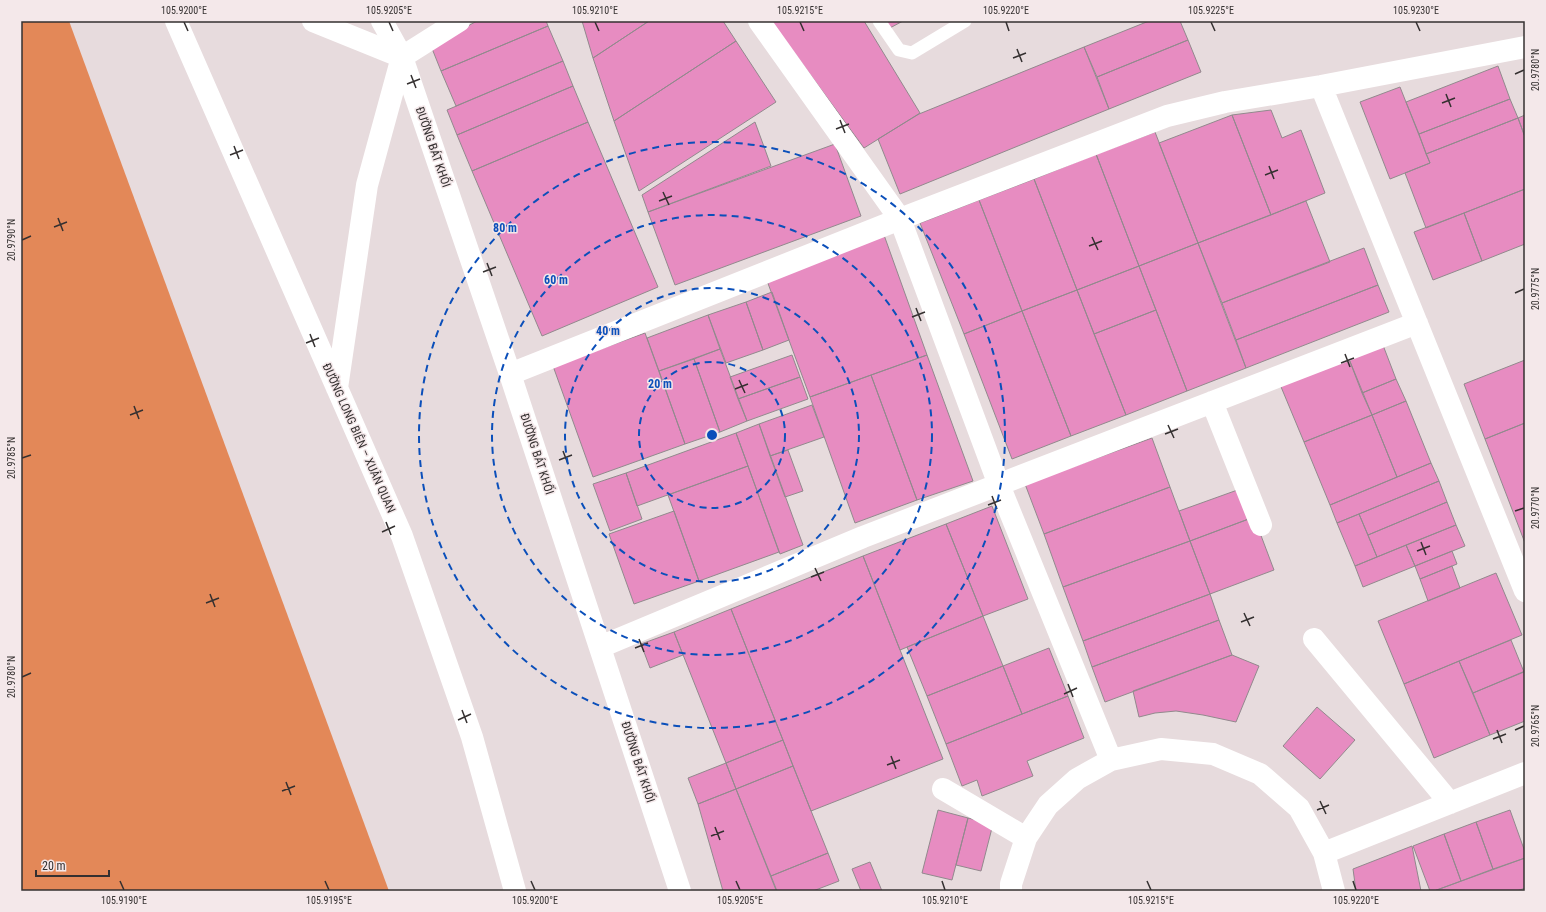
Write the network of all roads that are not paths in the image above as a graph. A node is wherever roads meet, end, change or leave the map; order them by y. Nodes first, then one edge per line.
1 (176, 21) edge
2 (313, 21) edge
3 (382, 21) edge
4 (459, 21) edge
5 (759, 21) edge
6 (879, 21) edge
7 (965, 21) edge
8 (1525, 47) edge
9 (402, 57) junction
10 (1321, 86) junction
11 (900, 219) junction
12 (1417, 322) junction
13 (510, 374) junction
14 (338, 388) junction
15 (1212, 402) junction
16 (999, 485) junction
17 (1261, 525) dead end
18 (1524, 583) edge
19 (1314, 639) dead end
20 (600, 647) junction
21 (1111, 760) junction
22 (1525, 773) edge
23 (943, 789) dead end
24 (1450, 803) junction
25 (1026, 838) junction
26 (1324, 853) junction
27 (515, 891) edge
28 (680, 891) edge
29 (1011, 891) edge
30 (1334, 891) edge

1 - 14 street, ĐƯỜNG LONG BIÊN – XUÂN QUAN
2 - 9 street
3 - 9 street, ĐƯỜNG BÁT KHỐI
4 - 9 street
5 - 11 street
6 - 7 lane
8 - 10 street
9 - 13 street, ĐƯỜNG BÁT KHỐI
9 - 14 street
10 - 11 street
10 - 12 street
11 - 13 street
11 - 16 street
12 - 15 street
12 - 18 street
13 - 20 street, ĐƯỜNG BÁT KHỐI
14 - 27 street, ĐƯỜNG LONG BIÊN – XUÂN QUAN
15 - 16 street
15 - 17 street
16 - 20 street
16 - 21 street
19 - 24 street
20 - 28 street, ĐƯỜNG BÁT KHỐI
21 - 25 street
21 - 26 street
22 - 24 street
23 - 25 street
24 - 26 street
25 - 29 street
26 - 30 street

